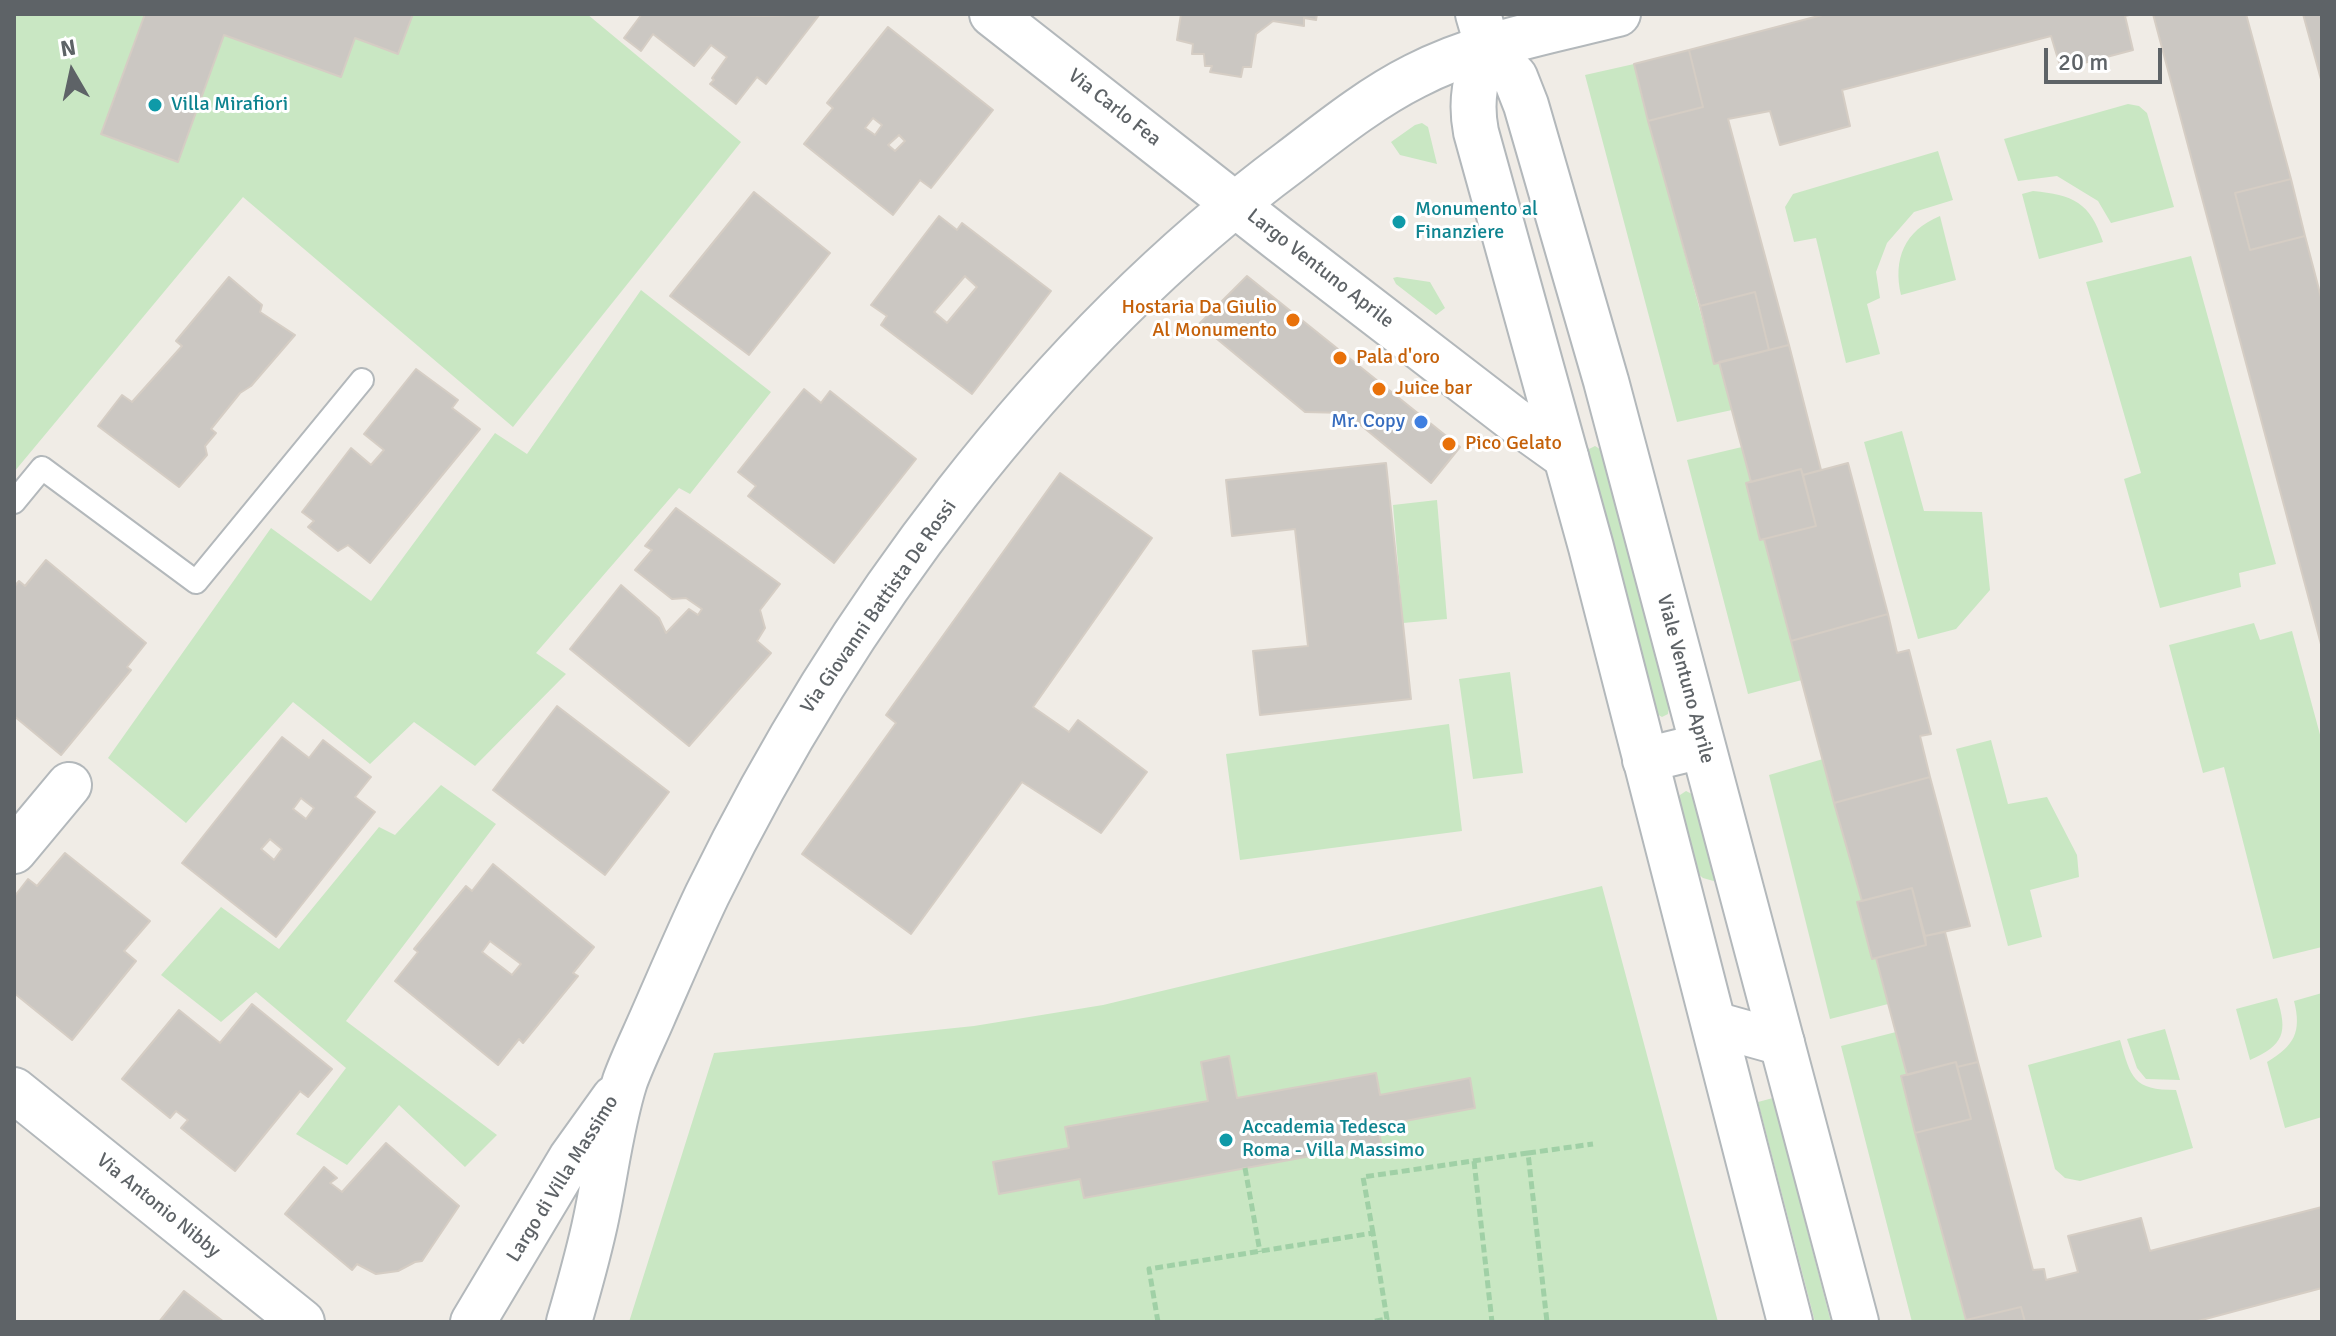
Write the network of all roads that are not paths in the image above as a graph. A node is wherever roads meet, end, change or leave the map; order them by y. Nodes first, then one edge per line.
1 (992, 14) edge
2 (1618, 14) edge
3 (1483, 31) edge
4 (1236, 203) junction
5 (362, 380) dead end
6 (1566, 457) junction
7 (14, 502) edge
8 (1702, 746) junction
9 (1645, 760) junction
10 (69, 785) dead end
11 (14, 851) edge
12 (1714, 1024) junction
13 (1782, 1043) junction
14 (625, 1083) junction
15 (14, 1090) edge
16 (302, 1322) edge
17 (473, 1322) edge
18 (569, 1322) edge
19 (1790, 1322) edge
20 (1856, 1322) edge

1 - 4 street, Via Carlo Fea
2 - 3 street, Largo Ventuno Aprile
3 - 4 street, Largo Ventuno Aprile
3 - 6 street
3 - 8 street, Viale Ventuno Aprile
4 - 6 street, Largo Ventuno Aprile
4 - 14 street, Via Giovanni Battista De Rossi
5 - 7 lane
6 - 9 street
8 - 9 street
8 - 13 street, Viale Ventuno Aprile
9 - 12 street
10 - 11 street
12 - 13 street
12 - 19 street
13 - 20 street, Viale Ventuno Aprile
14 - 17 street, Largo di Villa Massimo
14 - 18 street, Largo di Villa Massimo
15 - 16 street, Via Antonio Nibby

